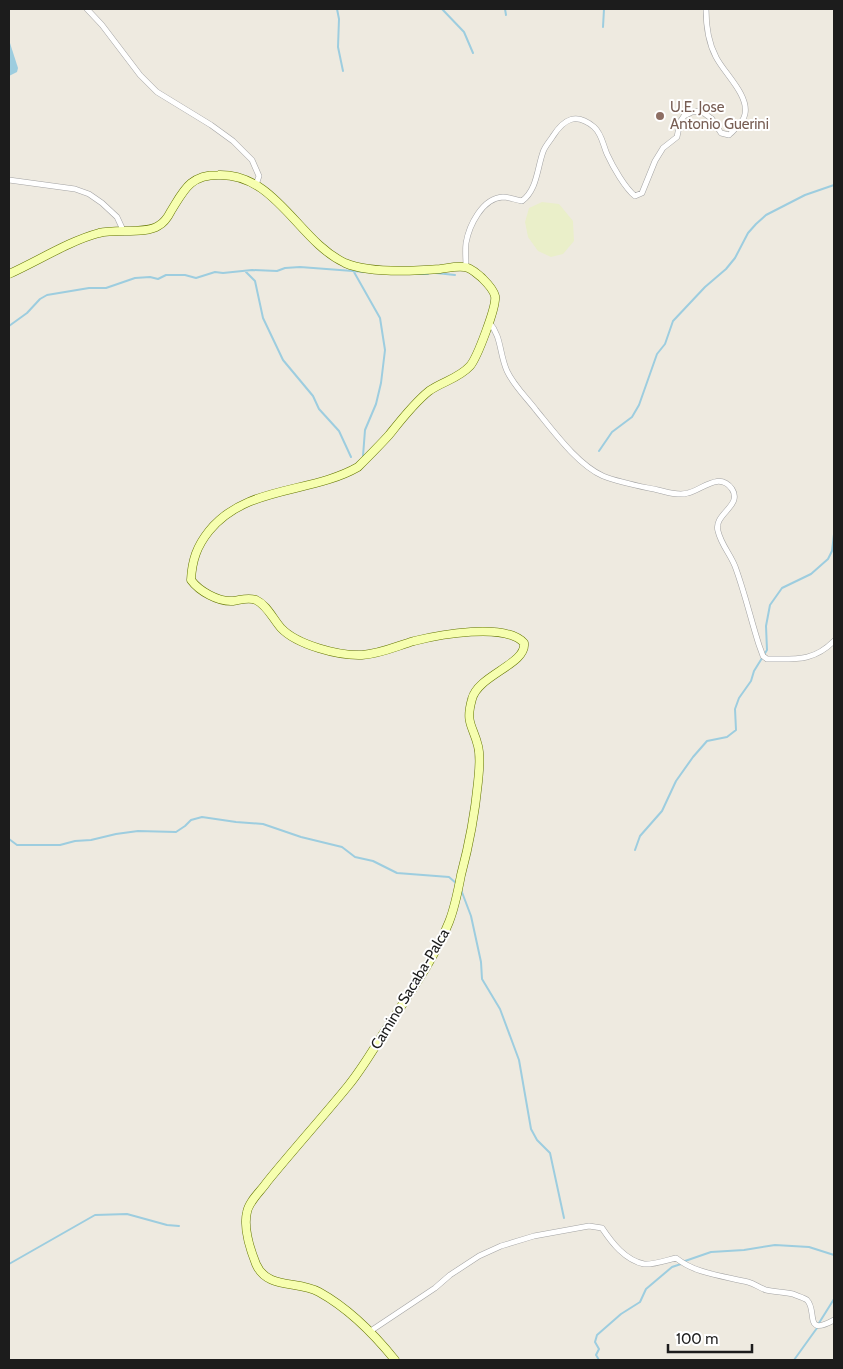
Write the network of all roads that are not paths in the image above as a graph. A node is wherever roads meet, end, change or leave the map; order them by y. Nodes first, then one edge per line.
1 (86, 9) edge
2 (706, 9) edge
3 (9, 180) edge
4 (256, 185) junction
5 (122, 230) junction
6 (466, 267) junction
7 (9, 274) edge
8 (489, 321) junction
9 (834, 641) edge
10 (834, 1320) edge
11 (369, 1332) junction
12 (395, 1360) edge

1 - 4 street
2 - 6 street
3 - 5 street
4 - 5 street
4 - 6 street
5 - 7 street
6 - 8 street, Camino Sacaba-Palca
8 - 9 street
8 - 11 street, Camino Sacaba-Palca
10 - 11 street
11 - 12 street, Camino Sacaba-Palca

